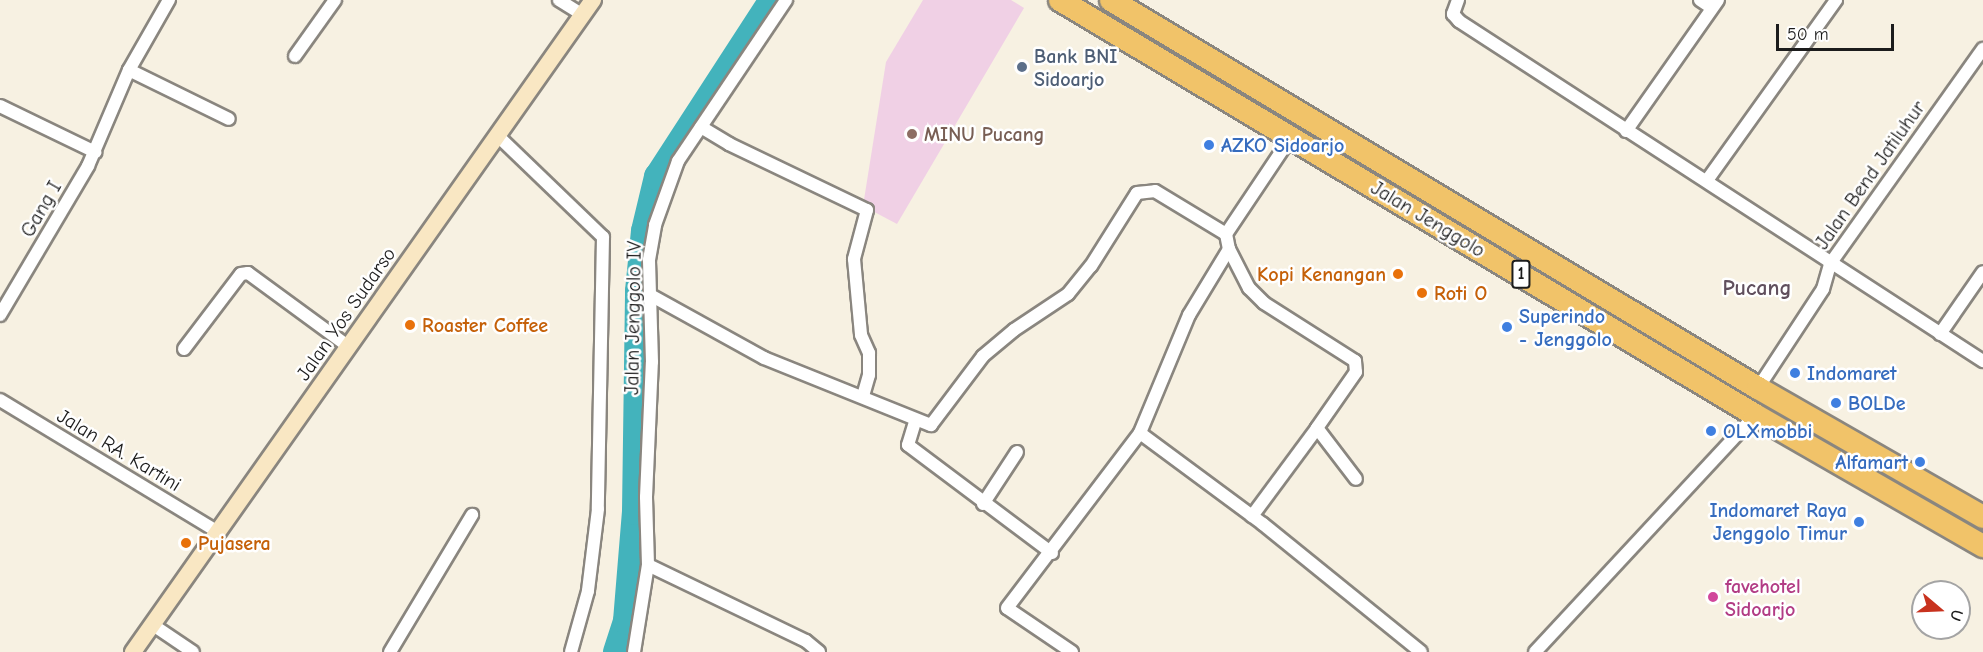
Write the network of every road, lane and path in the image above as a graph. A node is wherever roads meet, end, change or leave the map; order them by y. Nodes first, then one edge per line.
1 (169, 0) edge
2 (335, 0) edge
3 (559, 0) edge
4 (593, 0) edge
5 (786, 0) edge
6 (1060, 0) edge
7 (1111, 0) edge
8 (1458, 0) edge
9 (1700, 0) edge
10 (1836, 0) edge
11 (1715, 4) edge
12 (583, 15) junction
13 (1983, 49) edge
14 (295, 56) dead end
15 (129, 70) junction
16 (0, 106) edge
17 (229, 119) dead end
18 (701, 127) junction
19 (1626, 131) junction
20 (499, 136) junction
21 (1290, 137) junction
22 (95, 152) junction
23 (1708, 179) junction
24 (1226, 234) junction
25 (1229, 249) junction
26 (1830, 264) junction
27 (1983, 272) edge
28 (650, 295) junction
29 (0, 315) edge
30 (1940, 334) junction
31 (349, 347) junction
32 (184, 349) dead end
33 (1983, 361) edge
34 (1758, 388) junction
35 (863, 396) junction
36 (0, 400) edge
37 (1755, 416) junction
38 (915, 422) junction
39 (1317, 428) junction
40 (1140, 433) junction
41 (1017, 452) dead end
42 (1356, 479) dead end
43 (983, 504) junction
44 (472, 515) dead end
45 (1252, 516) junction
46 (1983, 517) edge
47 (218, 532) junction
48 (1983, 546) edge
49 (1052, 553) junction
50 (648, 565) junction
51 (153, 625) junction
52 (133, 652) edge
53 (193, 652) edge
54 (390, 652) edge
55 (571, 652) edge
56 (634, 652) edge
57 (819, 652) edge
58 (1072, 652) edge
59 (1421, 652) edge
60 (1535, 652) edge

1 - 15 street, Gang I
2 - 14 street
3 - 12 street
4 - 12 main road, Jalan Yos Sudarso
5 - 18 street, Jalan Jenggolo IV
6 - 21 highway, Jalan Jenggolo / 1
7 - 34 highway, Jalan Jenggolo / 1
8 - 19 street
9 - 11 street
10 - 23 street
11 - 19 street
12 - 20 main road, Jalan Yos Sudarso
13 - 26 street, Jalan Bend Jatiluhur
15 - 17 street
15 - 22 street, Gang I
16 - 22 street
18 - 28 street, Jalan Jenggolo IV
18 - 35 street
19 - 23 street
20 - 31 main road, Jalan Yos Sudarso
20 - 55 street
21 - 24 street
21 - 37 highway, Jalan Jenggolo / 1
22 - 29 street, Gang I
23 - 26 street
24 - 25 street
24 - 38 street
25 - 39 street
25 - 40 street
26 - 30 street
26 - 34 street, Jalan Bend Jatiluhur
27 - 30 street
28 - 35 street
28 - 50 street, Jalan Jenggolo IV
30 - 33 street
31 - 32 street
31 - 47 main road, Jalan Yos Sudarso
34 - 46 highway, Jalan Jenggolo / 1
35 - 38 street
36 - 47 street, Jalan RA. Kartini
37 - 48 highway, Jalan Jenggolo / 1
37 - 60 street
38 - 43 street
39 - 42 street
39 - 45 street
40 - 45 street
40 - 49 street
41 - 43 street
43 - 49 street
44 - 54 street
45 - 59 street
47 - 51 main road, Jalan Yos Sudarso
49 - 58 street
50 - 56 street, Jalan Jenggolo IV
50 - 57 street
51 - 52 main road, Jalan Yos Sudarso
51 - 53 street

